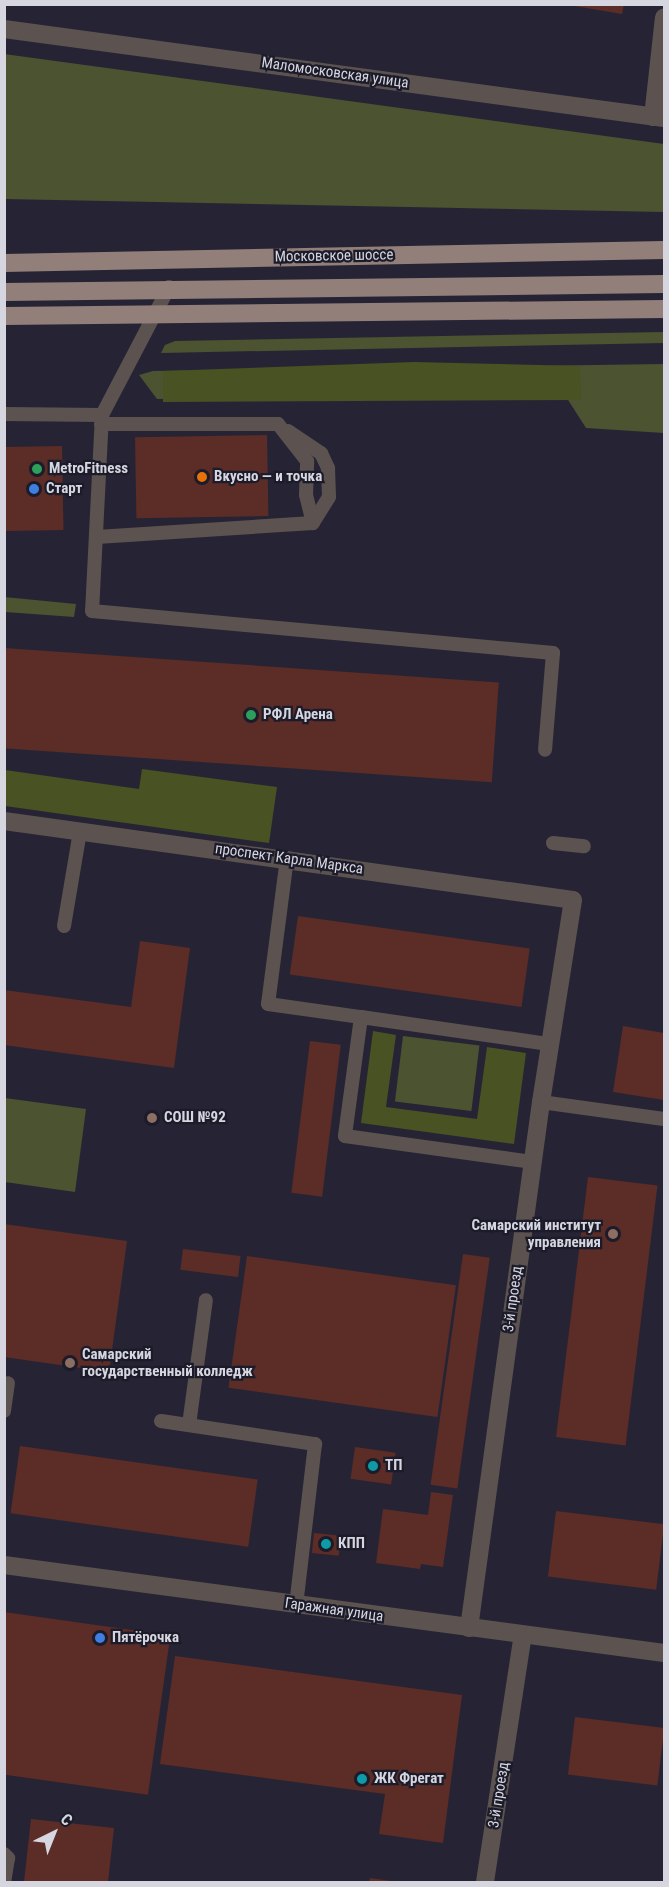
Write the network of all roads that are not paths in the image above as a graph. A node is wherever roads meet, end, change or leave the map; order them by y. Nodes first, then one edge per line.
1 (664, 18) edge
2 (4, 28) edge
3 (659, 118) edge
4 (664, 250) edge
5 (4, 263) edge
6 (664, 284) edge
7 (169, 287) junction
8 (4, 292) edge
9 (664, 309) edge
10 (156, 311) junction
11 (4, 316) edge
12 (4, 414) edge
13 (102, 419) junction
14 (278, 424) junction
15 (313, 523) junction
16 (97, 537) junction
17 (545, 750) dead end
18 (4, 821) edge
19 (80, 831) junction
20 (553, 843) dead end
21 (584, 846) dead end
22 (287, 858) junction
23 (573, 900) joint
24 (64, 926) dead end
25 (361, 1017) junction
26 (549, 1044) junction
27 (540, 1102) junction
28 (664, 1119) edge
29 (532, 1162) junction
30 (206, 1300) dead end
31 (8, 1383) dead end
32 (4, 1411) edge
33 (161, 1421) dead end
34 (189, 1425) junction
35 (4, 1565) edge
36 (296, 1605) junction
37 (470, 1628) junction
38 (523, 1635) junction
39 (664, 1653) edge
40 (4, 1854) edge
41 (4, 1882) edge
42 (486, 1882) edge

1 - 3 street
2 - 3 street, Маломосковская улица
4 - 5 main road, Московское шоссе
6 - 7 main road, Московское шоссе
7 - 8 main road, Московское шоссе
7 - 10 lane
9 - 10 main road
10 - 11 main road
10 - 13 lane
12 - 13 lane
13 - 14 lane
13 - 16 lane
14 - 15 lane
14 - 15 lane
15 - 16 lane
16 - 17 lane
18 - 19 street, проспект Карла Маркса
19 - 22 street, проспект Карла Маркса
19 - 24 lane
20 - 21 lane
22 - 23 street, проспект Карла Маркса
22 - 25 lane
23 - 26 street, 3-й проезд
25 - 26 lane
25 - 29 lane
26 - 27 street, 3-й проезд
27 - 28 lane
27 - 29 street, 3-й проезд
29 - 37 street, 3-й проезд
30 - 34 lane
31 - 32 lane
33 - 34 lane
34 - 36 lane
35 - 36 street, Гаражная улица
36 - 37 street, Гаражная улица
37 - 38 street, Гаражная улица
38 - 39 street, Гаражная улица
38 - 42 street, 3-й проезд
40 - 41 lane

